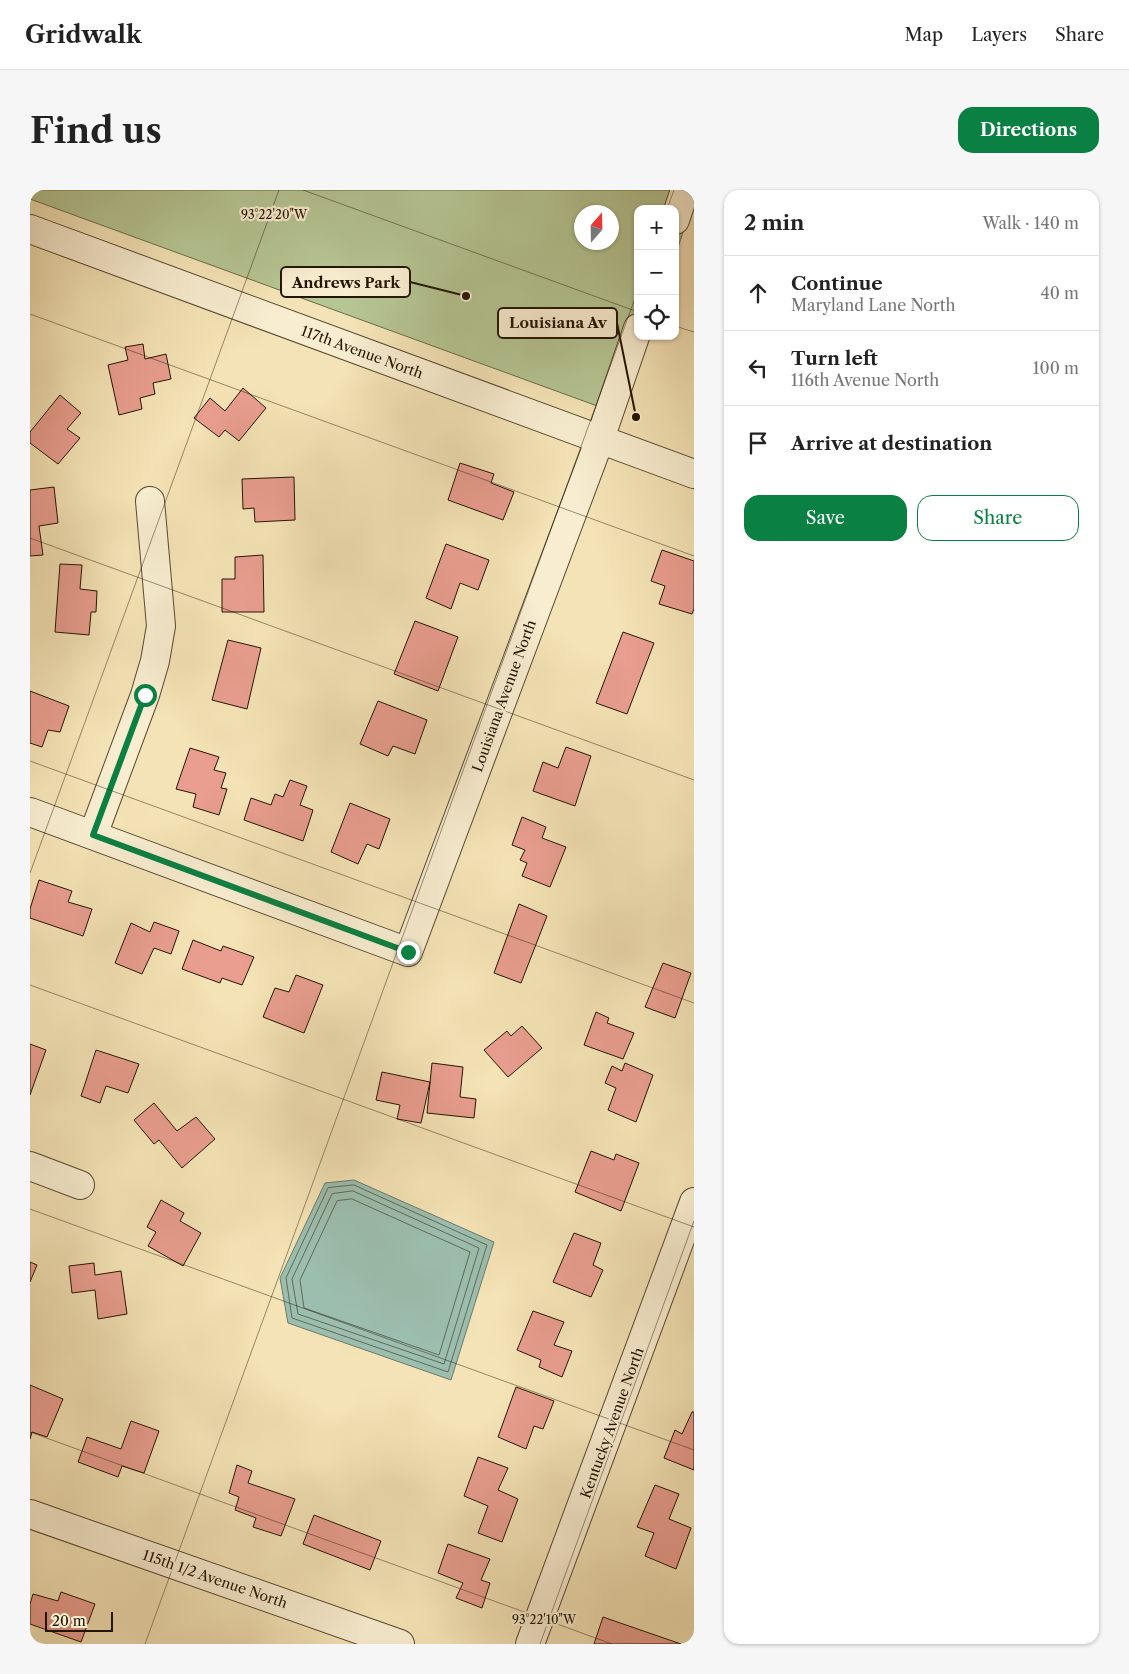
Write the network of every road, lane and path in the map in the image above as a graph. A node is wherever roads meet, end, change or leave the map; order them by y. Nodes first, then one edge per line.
1 (685, 190) edge
2 (679, 208) edge
3 (30, 229) edge
4 (634, 340) edge
5 (600, 439) junction
6 (694, 474) edge
7 (150, 501) dead end
8 (30, 812) edge
9 (93, 835) junction
10 (30, 1166) edge
11 (80, 1185) dead end
12 (693, 1206) edge
13 (30, 1514) edge
14 (400, 1644) edge
15 (530, 1644) edge

1 - 2 street
3 - 5 street, 117th Avenue North
4 - 5 street, Louisiana Avenue North
5 - 6 street, 117th Avenue North
5 - 9 street, Louisiana Avenue North
7 - 9 street
8 - 9 street
10 - 11 street
12 - 15 street, Kentucky Avenue North
13 - 14 street, 115th 1/2 Avenue North

